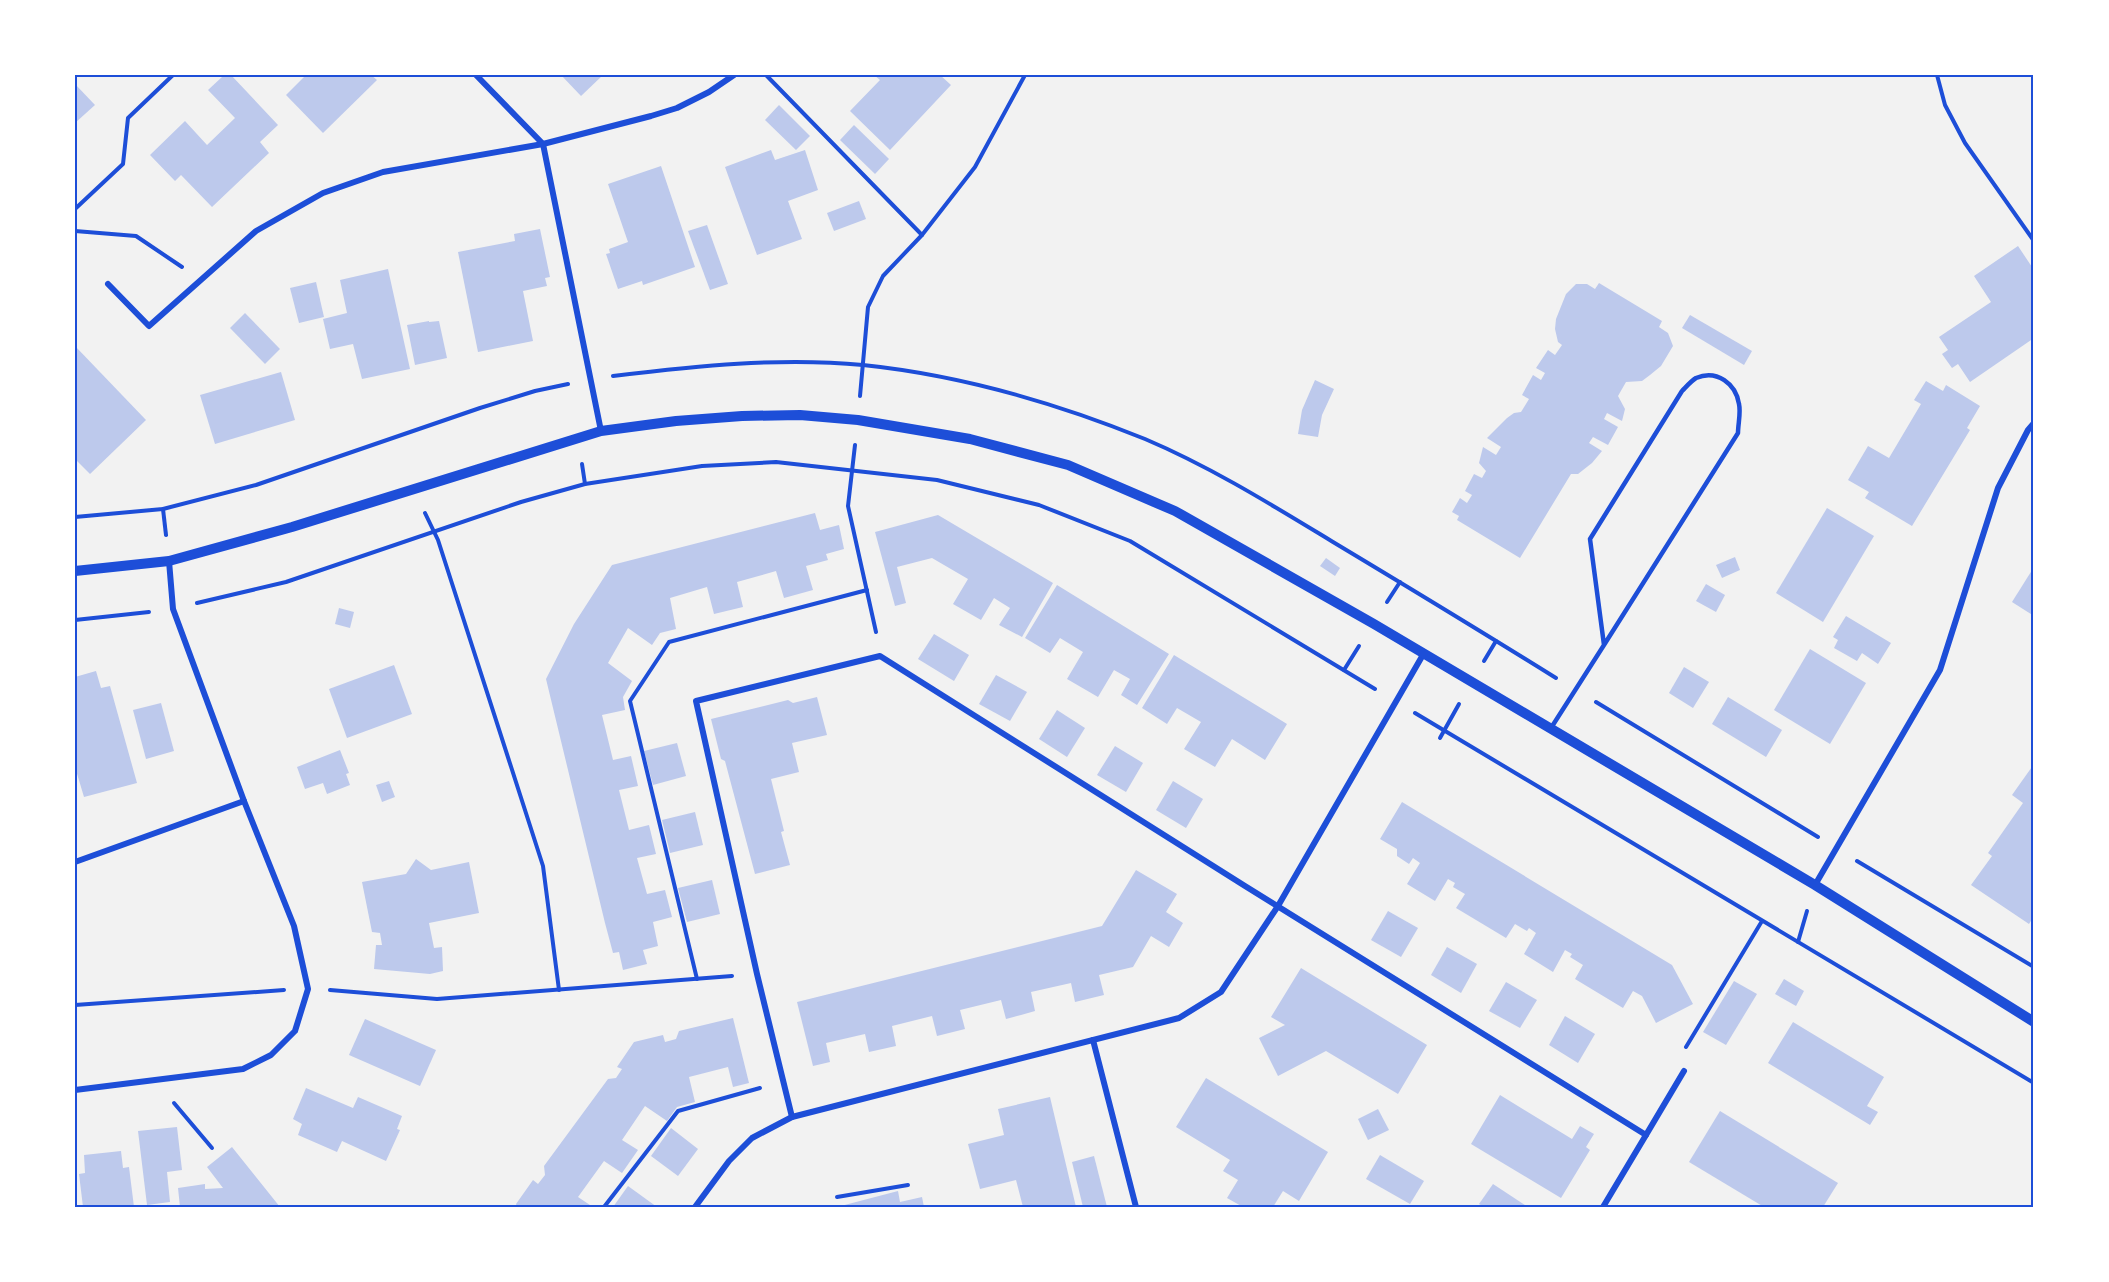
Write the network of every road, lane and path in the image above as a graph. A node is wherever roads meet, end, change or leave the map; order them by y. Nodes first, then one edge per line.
1 (173, 75) edge
2 (476, 75) edge
3 (734, 75) edge
4 (766, 75) edge
5 (1025, 75) edge
6 (1937, 75) edge
7 (543, 144) junction
8 (75, 209) edge
9 (75, 231) edge
10 (922, 235) junction
11 (2034, 241) edge
12 (201, 280) junction
13 (108, 284) dead end
14 (863, 365) junction
15 (591, 379) junction
16 (858, 420) junction
17 (2034, 423) edge
18 (601, 431) junction
19 (852, 470) junction
20 (412, 489) junction
21 (75, 517) edge
22 (436, 532) junction
23 (169, 561) junction
24 (75, 571) edge
25 (173, 609) junction
26 (75, 620) edge
27 (1604, 645) junction
28 (1424, 653) junction
29 (880, 656) junction
30 (1576, 690) junction
31 (1396, 701) junction
32 (1551, 728) junction
33 (244, 801) junction
34 (1836, 848) junction
35 (75, 862) edge
36 (1815, 885) junction
37 (1278, 906) junction
38 (1762, 921) junction
39 (2034, 967) edge
40 (757, 974) junction
41 (308, 989) junction
42 (559, 990) junction
43 (75, 1005) edge
44 (2034, 1022) edge
45 (1093, 1040) junction
46 (1684, 1071) joint
47 (155, 1080) junction
48 (783, 1082) junction
49 (2034, 1083) edge
50 (75, 1090) edge
51 (792, 1117) junction
52 (1646, 1135) junction
53 (212, 1148) dead end
54 (909, 1185) dead end
55 (837, 1197) dead end
56 (604, 1207) edge
57 (695, 1207) edge
58 (1136, 1207) edge
59 (1603, 1207) edge

1 - 8 path
2 - 7 street
3 - 7 street
4 - 10 path
5 - 10 path
6 - 11 path
7 - 12 street
7 - 15 street
9 - 12 path
10 - 14 path
12 - 13 street
14 - 15 path
14 - 16 path
14 - 30 path
15 - 18 street
15 - 21 path
16 - 18 street
16 - 19 path
16 - 28 street
17 - 34 street
18 - 20 street
19 - 22 path
19 - 29 path
19 - 31 path
20 - 22 path
20 - 23 street
22 - 25 path
22 - 42 path
23 - 24 street
23 - 25 street
25 - 26 path
25 - 33 street
27 - 27 lane
27 - 30 lane
28 - 31 street
28 - 32 street
29 - 37 street
29 - 40 street
30 - 32 lane
30 - 34 path
31 - 37 street
31 - 38 path
32 - 36 street
33 - 35 street
33 - 41 street
34 - 36 street
34 - 39 path
36 - 44 street
37 - 45 street
37 - 52 street
38 - 46 path
38 - 49 path
40 - 42 path
40 - 48 street
41 - 42 path
41 - 43 path
41 - 47 street
45 - 51 street
45 - 58 street
46 - 52 street
47 - 50 street
47 - 53 path
48 - 51 street
48 - 56 path
51 - 57 street
52 - 59 street
54 - 55 path

